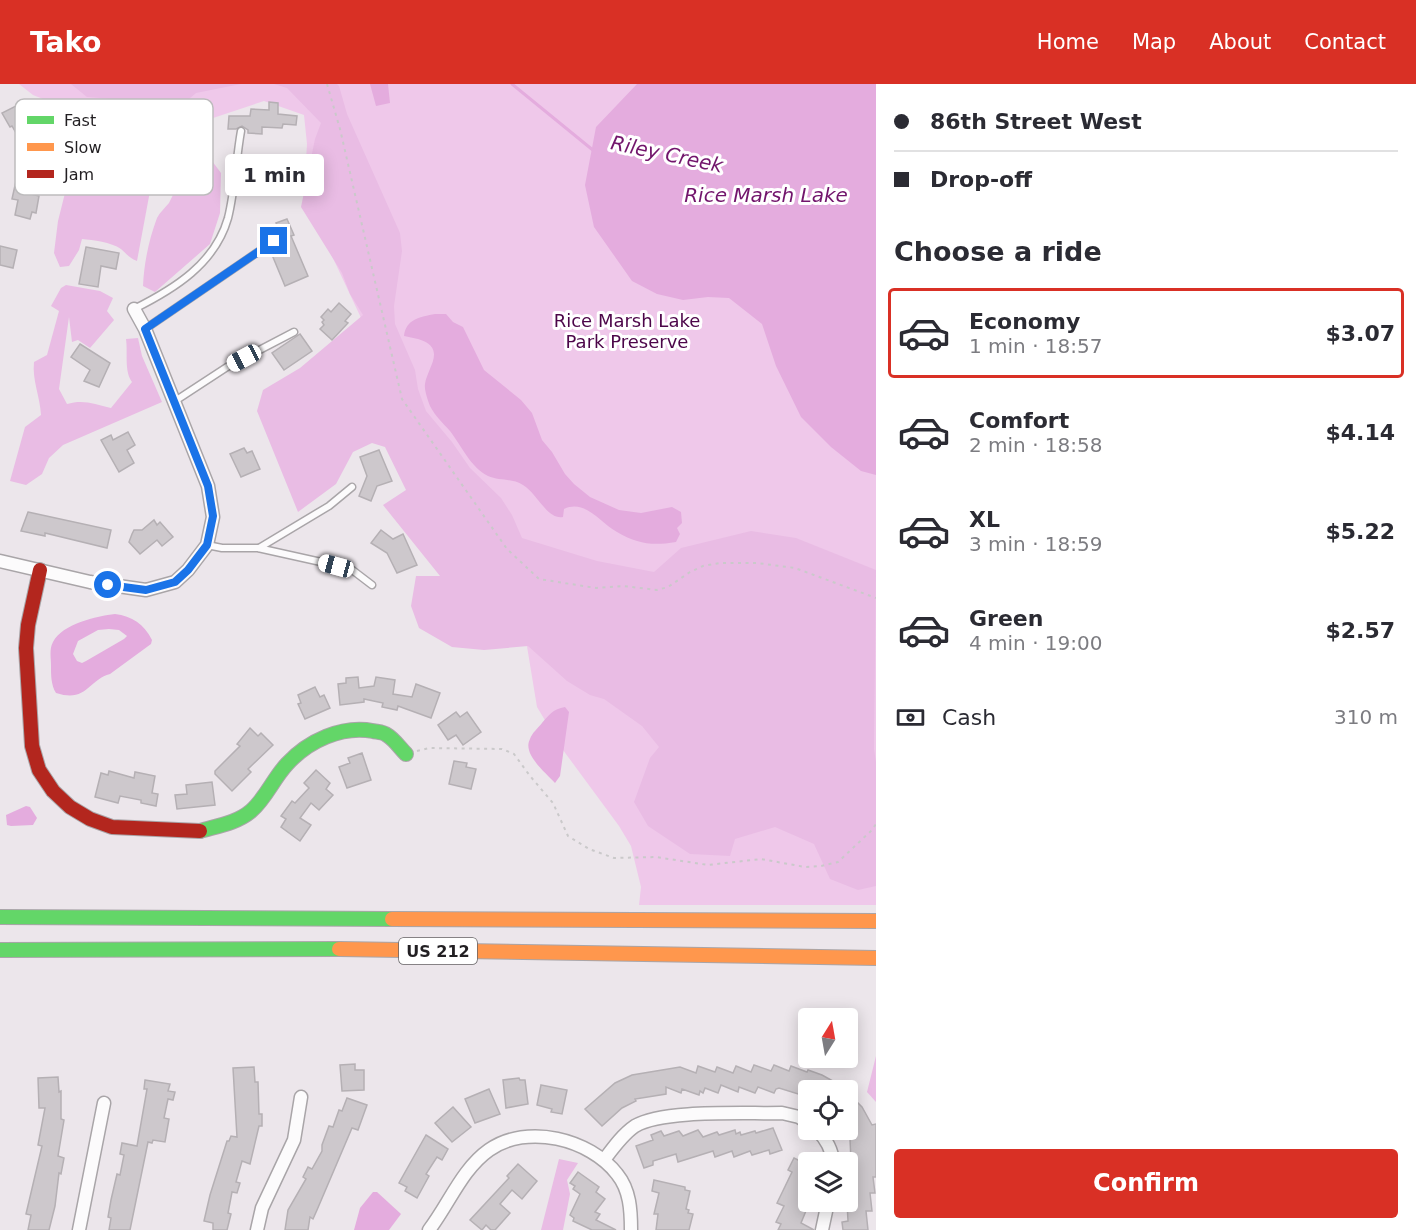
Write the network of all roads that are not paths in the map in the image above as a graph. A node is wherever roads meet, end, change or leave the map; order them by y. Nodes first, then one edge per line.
1 (241, 131) dead end
2 (274, 241) dead end
3 (134, 309) joint
4 (145, 329) junction
5 (294, 332) dead end
6 (175, 401) junction
7 (352, 487) dead end
8 (207, 545) junction
9 (258, 548) junction
10 (0, 561) edge
11 (40, 570) junction
12 (372, 585) dead end
13 (406, 754) road end
14 (0, 917) edge
15 (876, 921) edge
16 (0, 950) edge
17 (71, 950) junction
18 (876, 958) edge
19 (0, 960) edge
20 (301, 1097) dead end
21 (104, 1103) dead end
22 (798, 1117) edge
23 (604, 1160) junction
24 (826, 1212) edge
25 (79, 1230) edge
26 (257, 1230) edge
27 (429, 1230) edge
28 (631, 1230) edge
29 (822, 1230) edge

1 - 3 lane
2 - 4 lane
3 - 4 street
4 - 6 street
5 - 6 lane
6 - 8 street
7 - 9 lane
8 - 9 lane
8 - 11 street
9 - 12 lane
10 - 11 street
11 - 13 main road
14 - 15 main road, US 212
16 - 17 main road, US 212
17 - 18 main road, US 212
17 - 19 main road
20 - 26 street
21 - 25 street
22 - 23 street
23 - 27 street
23 - 28 street
24 - 29 street

